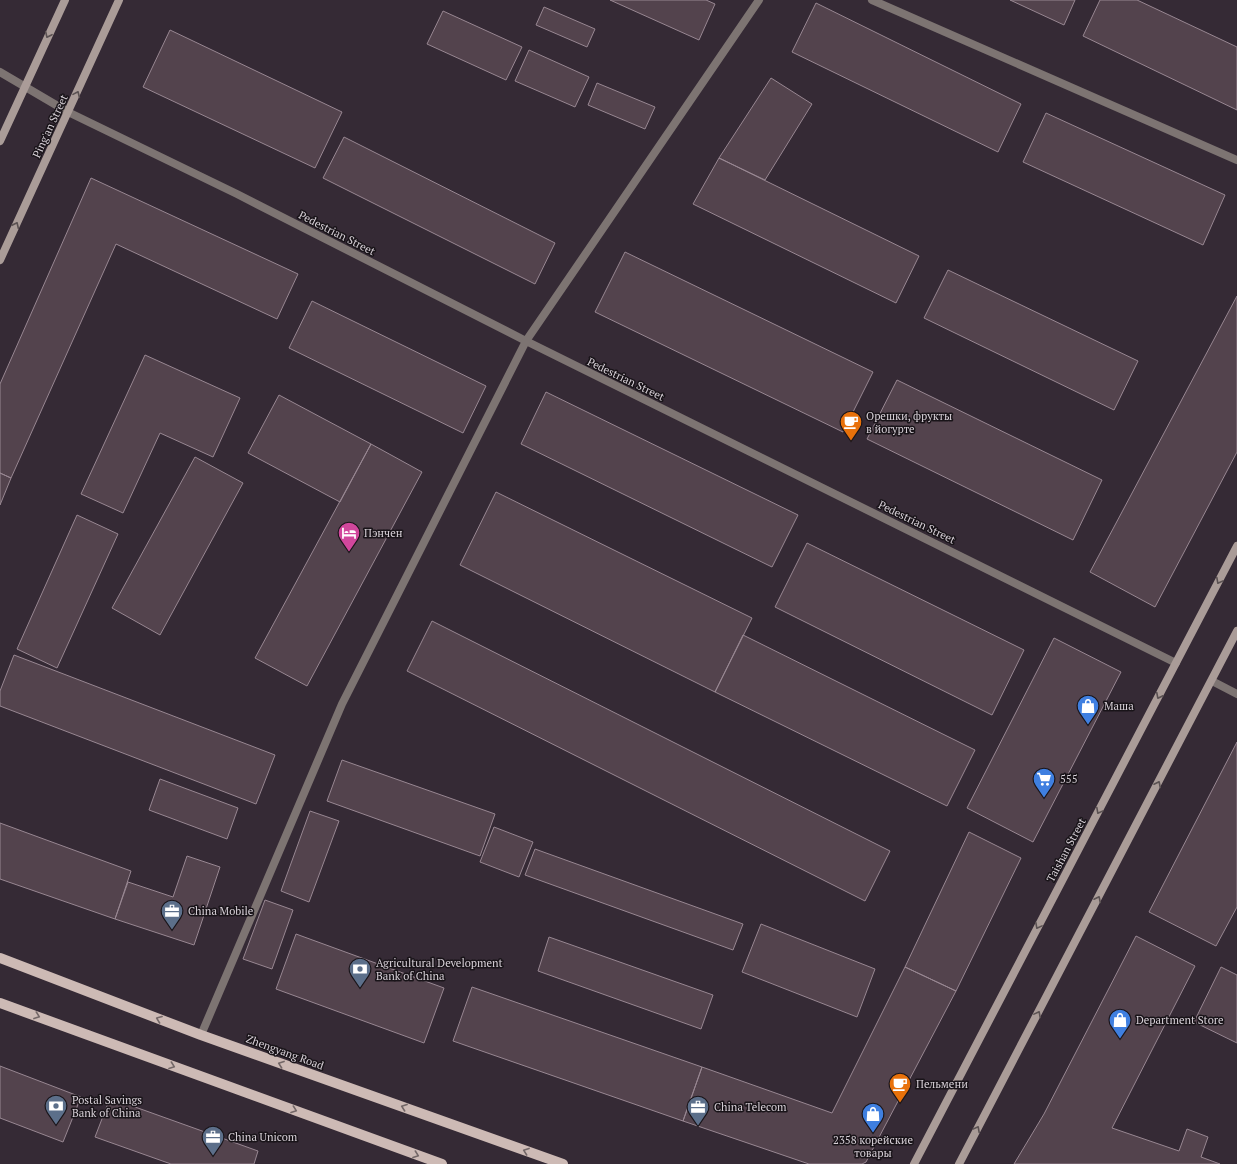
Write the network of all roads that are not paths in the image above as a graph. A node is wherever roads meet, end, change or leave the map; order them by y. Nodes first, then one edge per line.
1 (65, 0) edge
2 (119, 0) edge
3 (759, 0) edge
4 (872, 0) edge
5 (0, 72) edge
6 (24, 87) junction
7 (68, 112) junction
8 (0, 141) edge
9 (1237, 160) edge
10 (0, 260) edge
11 (526, 341) junction
12 (1237, 546) edge
13 (1237, 631) edge
14 (1176, 663) junction
15 (1212, 681) junction
16 (1237, 694) edge
17 (0, 958) edge
18 (0, 1003) edge
19 (201, 1035) junction
20 (442, 1164) edge
21 (563, 1164) edge
22 (914, 1164) edge
23 (959, 1164) edge

1 -> 6 main road
7 -> 2 main road, Ping'an Street
3 - 11 street
4 - 9 street
5 - 6 street, Pedestrian Street
6 - 7 street, Pedestrian Street
6 - 8 main road
10 -> 7 main road, Ping'an Street
7 - 11 street, Pedestrian Street
11 - 14 street, Pedestrian Street
11 - 19 street
12 -> 14 main road, Taishan Street
13 - 15 main road
14 -> 22 main road, Taishan Street
15 - 16 street
23 -> 15 main road
19 -> 17 main road, Zhengyang Road
18 -> 20 main road
21 -> 19 main road, Zhengyang Road

